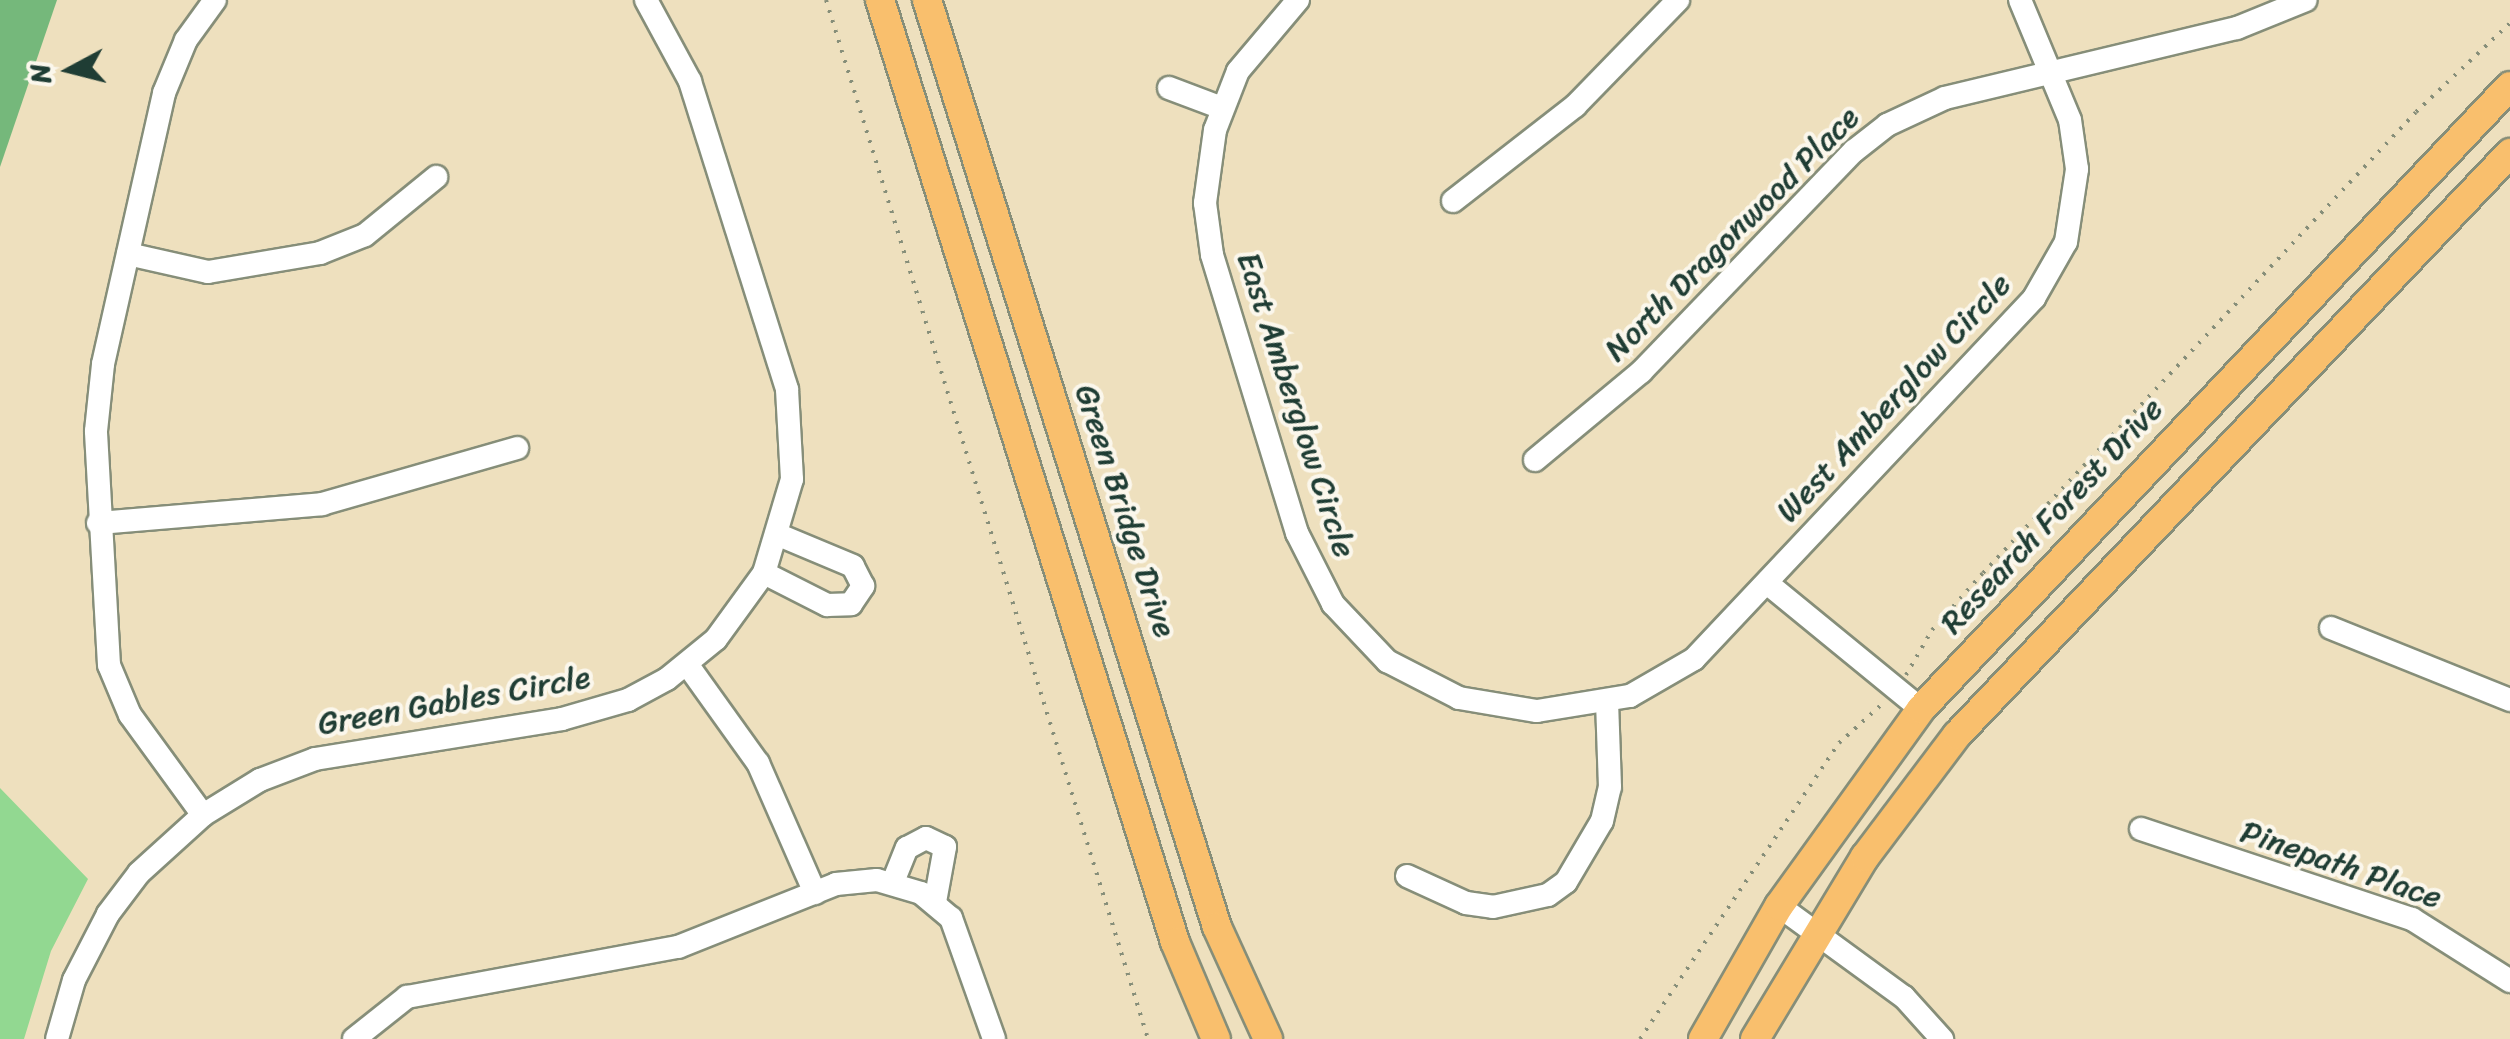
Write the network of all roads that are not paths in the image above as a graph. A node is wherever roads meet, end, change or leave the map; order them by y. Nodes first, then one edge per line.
1 (215, 0) edge
2 (646, 0) edge
3 (880, 0) edge
4 (927, 0) edge
5 (1298, 0) edge
6 (1678, 0) edge
7 (2020, 0) edge
8 (2306, 0) edge
9 (2050, 72) junction
10 (2510, 86) edge
11 (1169, 88) dead end
12 (1222, 108) junction
13 (2510, 154) edge
14 (436, 178) dead end
15 (1454, 201) dead end
16 (128, 254) junction
17 (516, 448) dead end
18 (1534, 460) dead end
19 (98, 523) junction
20 (779, 535) junction
21 (764, 573) junction
22 (1767, 583) junction
23 (2331, 628) dead end
24 (687, 664) junction
25 (2510, 700) edge
26 (1606, 702) junction
27 (1921, 709) junction
28 (202, 815) junction
29 (2141, 828) dead end
30 (1407, 876) dead end
31 (893, 882) junction
32 (815, 893) junction
33 (935, 902) junction
34 (1779, 906) junction
35 (1816, 932) junction
36 (2510, 981) edge
37 (57, 1039) edge
38 (354, 1039) edge
39 (994, 1039) edge
40 (1216, 1039) edge
41 (1268, 1039) edge
42 (1703, 1039) edge
43 (1756, 1039) edge
44 (1942, 1039) edge

1 - 16 street
2 - 20 street, Green Gables Circle
3 - 40 main road
4 - 41 main road, Green Bridge Drive
5 - 12 street, East Amberglow Circle
6 - 15 street
7 - 9 street, West Amberglow Circle
8 - 9 street, North Dragonwood Place
9 - 18 street, North Dragonwood Place
9 - 22 street, West Amberglow Circle
10 - 27 main road, Research Forest Drive
11 - 12 street
12 - 26 street, East Amberglow Circle
13 - 35 main road
14 - 16 street
16 - 19 street
17 - 19 street
19 - 28 street
20 - 21 street, Green Gables Circle
20 - 21 street
21 - 24 street, Green Gables Circle
22 - 26 street, West Amberglow Circle
22 - 27 street
23 - 25 street
24 - 28 street, Green Gables Circle
24 - 32 street
26 - 30 street
27 - 34 main road, Research Forest Drive
28 - 37 street, Green Gables Circle
29 - 36 street, Pinepath Place
31 - 32 street
31 - 33 street
31 - 33 street
32 - 38 street
33 - 39 street
34 - 35 street
34 - 42 main road, Research Forest Drive
35 - 43 main road
35 - 44 street

